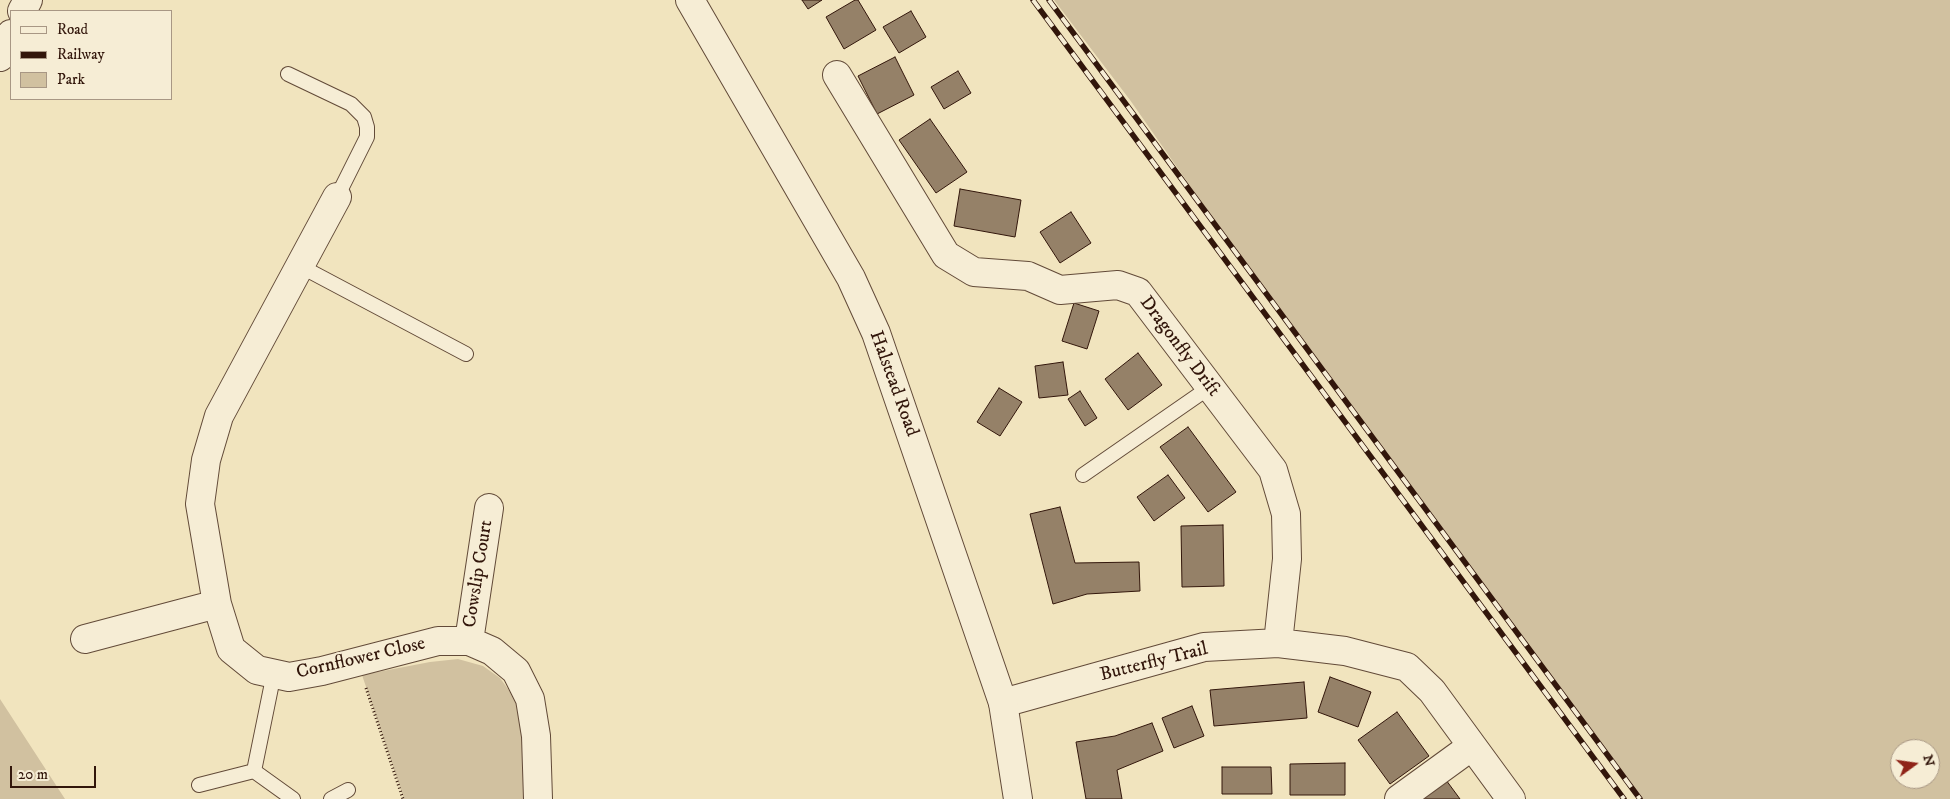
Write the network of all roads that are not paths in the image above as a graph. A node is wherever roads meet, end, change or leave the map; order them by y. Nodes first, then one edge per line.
1 (690, 0) edge
2 (10, 36) edge
3 (0, 57) edge
4 (288, 74) dead end
5 (837, 75) dead end
6 (337, 197) joint
7 (300, 266) junction
8 (466, 354) dead end
9 (1210, 388) junction
10 (1083, 475) dead end
11 (489, 508) dead end
12 (217, 604) junction
13 (85, 639) dead end
14 (469, 641) junction
15 (1278, 644) junction
16 (274, 674) junction
17 (1002, 704) junction
18 (1472, 746) junction
19 (254, 771) junction
20 (199, 785) dead end
21 (348, 790) dead end
22 (292, 799) edge
23 (331, 799) edge
24 (538, 799) edge
25 (1018, 799) edge
26 (1399, 799) edge
27 (1511, 799) edge

1 - 17 street, Halstead Road
2 - 3 street
4 - 6 lane
5 - 9 street, Dragonfly Drift
6 - 7 street, Cornflower Close
7 - 8 lane
7 - 12 street, Cornflower Close
9 - 10 lane
9 - 15 street, Dragonfly Drift
11 - 14 street, Cowslip Court
12 - 13 street
12 - 16 street, Cornflower Close
14 - 16 street, Cornflower Close
14 - 24 street, Cornflower Close
15 - 17 street, Butterfly Trail
15 - 18 street, Butterfly Trail
16 - 19 lane
17 - 25 street, Halstead Road
18 - 26 street
18 - 27 street, Butterfly Trail
19 - 20 lane
19 - 22 lane
21 - 23 lane

